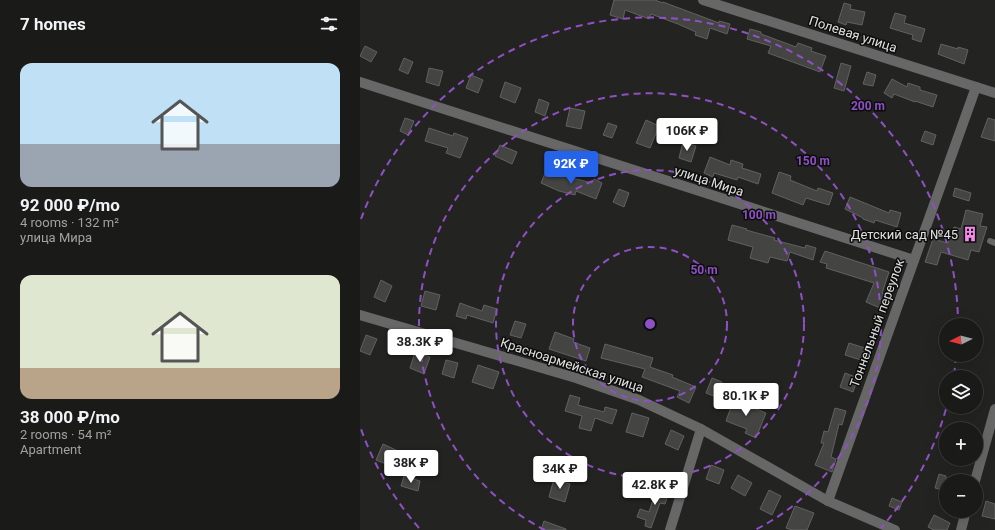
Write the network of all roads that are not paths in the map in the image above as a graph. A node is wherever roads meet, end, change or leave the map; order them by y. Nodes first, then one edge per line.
1 (703, 0) edge
2 (360, 82) edge
3 (976, 87) junction
4 (995, 93) edge
5 (914, 260) junction
6 (360, 315) edge
7 (995, 409) edge
8 (701, 429) junction
9 (977, 474) edge
10 (828, 501) junction
11 (964, 518) edge
12 (670, 530) edge
13 (895, 530) edge
14 (961, 530) edge

1 - 3 street, Полевая улица
2 - 5 street, улица Мира
3 - 4 street, Полевая улица
3 - 5 street, Тоннельный переулок
5 - 10 street, Тоннельный переулок
6 - 8 street, Красноармейская улица
7 - 9 street
8 - 10 street, Красноармейская улица
8 - 12 street
10 - 13 street, Красноармейская улица
11 - 14 street

